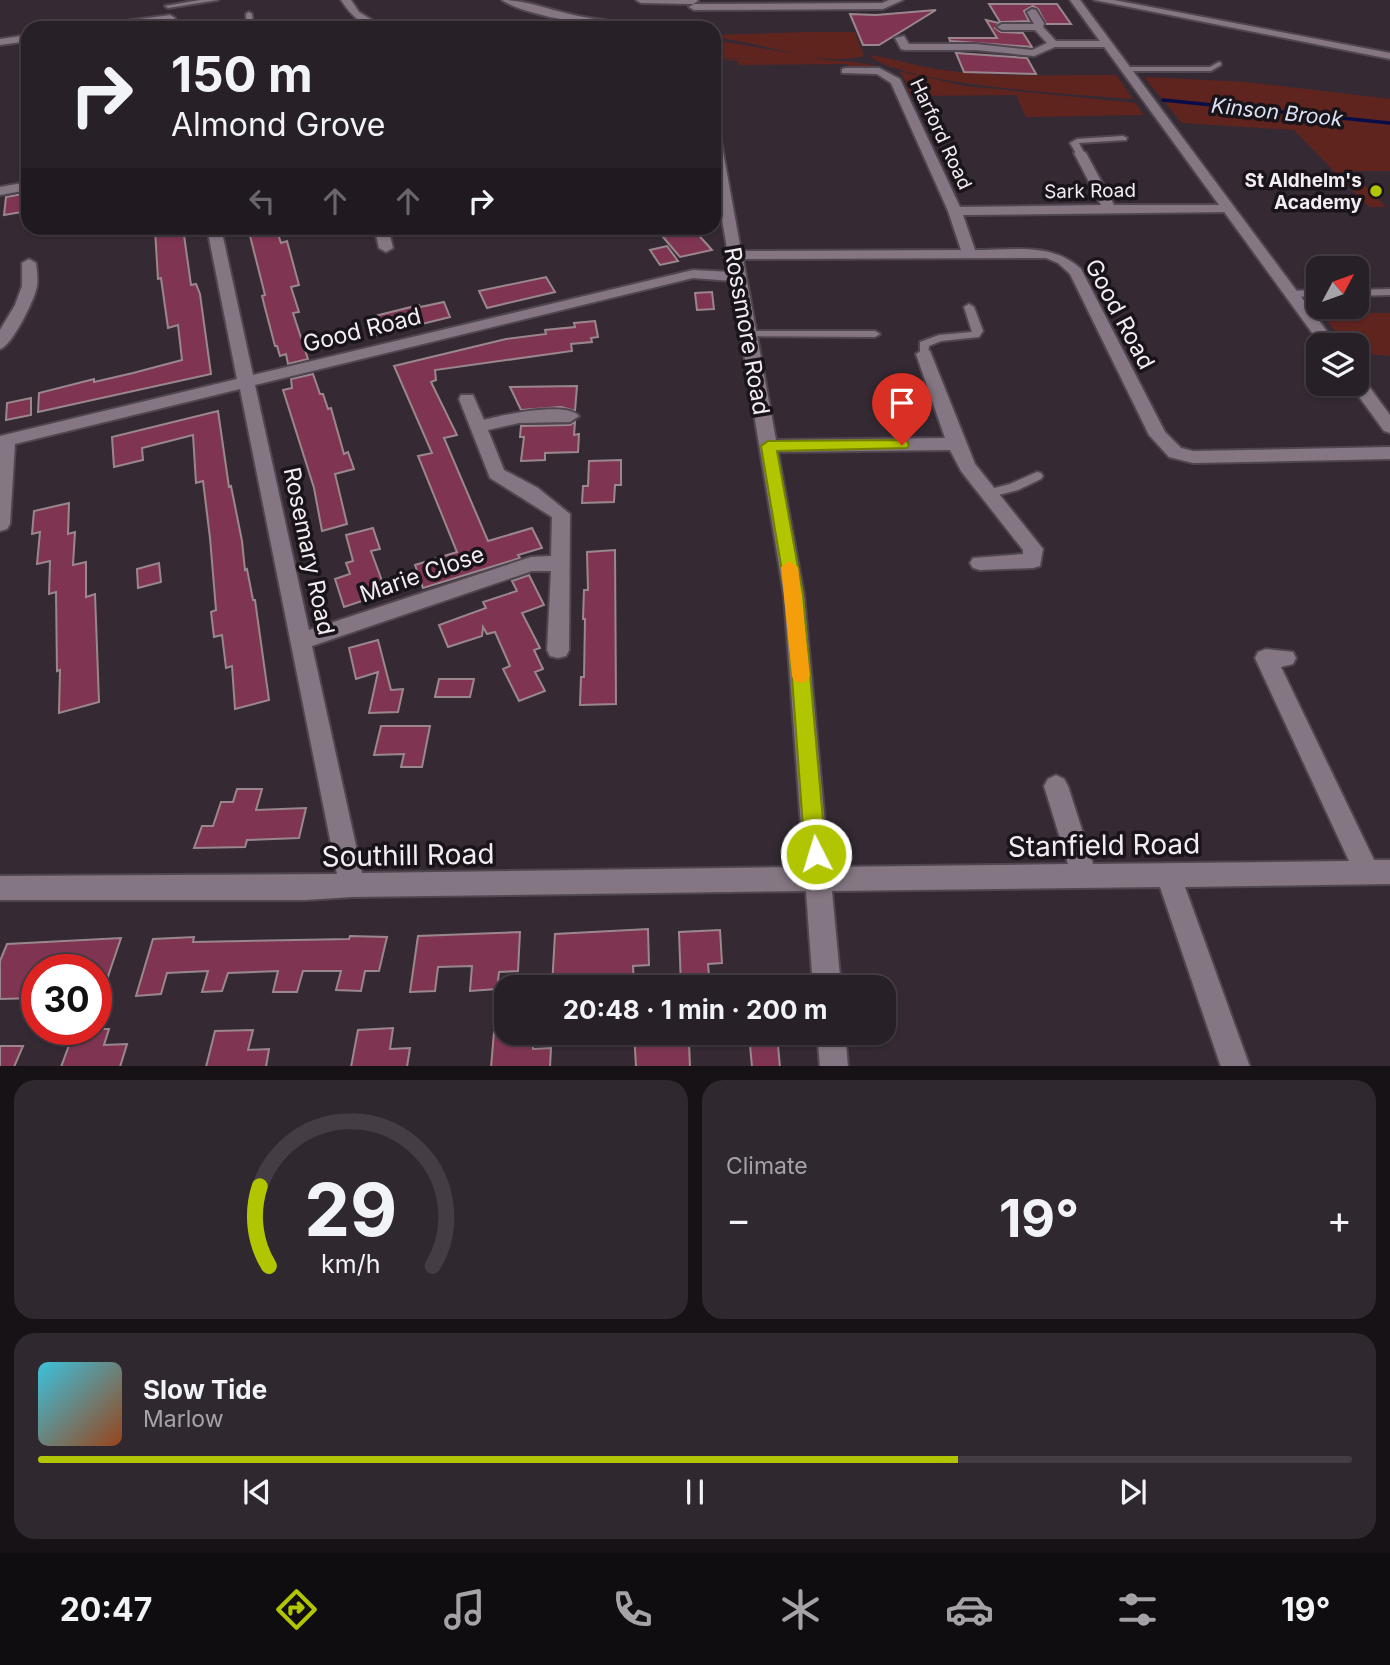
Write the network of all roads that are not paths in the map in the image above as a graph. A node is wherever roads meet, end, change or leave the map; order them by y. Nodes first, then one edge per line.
1 (215, 0) edge
2 (346, 0) edge
3 (507, 0) edge
4 (640, 0) edge
5 (898, 0) edge
6 (1076, 0) edge
7 (1099, 0) edge
8 (693, 3) edge
9 (1032, 12) dead end
10 (169, 13) edge
11 (249, 14) dead end
12 (130, 21) edge
13 (249, 21) edge
14 (368, 21) edge
15 (584, 21) edge
16 (697, 21) edge
17 (1002, 27) dead end
18 (1038, 27) junction
19 (900, 38) dead end
20 (21, 39) edge
21 (0, 42) edge
22 (1053, 44) junction
23 (1108, 44) junction
24 (1390, 56) edge
25 (1219, 64) dead end
26 (1126, 69) junction
27 (846, 71) dead end
28 (1124, 138) dead end
29 (1080, 153) joint
30 (721, 179) edge
31 (21, 187) edge
32 (0, 191) edge
33 (1227, 208) junction
34 (1110, 210) junction
35 (955, 211) junction
36 (215, 235) edge
37 (383, 235) edge
38 (386, 248) dead end
39 (969, 253) junction
40 (733, 255) junction
41 (29, 263) dead end
42 (737, 277) junction
43 (1390, 292) edge
44 (1306, 293) edge
45 (1369, 293) edge
46 (1290, 294) junction
47 (969, 307) dead end
48 (19, 312) junction
49 (0, 314) edge
50 (1320, 333) edge
51 (747, 334) junction
52 (875, 334) dead end
53 (0, 344) edge
54 (924, 354) joint
55 (246, 382) junction
56 (1367, 396) edge
57 (467, 399) dead end
58 (570, 416) dead end
59 (478, 426) junction
60 (1390, 426) edge
61 (3, 441) edge
62 (956, 444) junction
63 (768, 446) junction
64 (1390, 453) edge
65 (1037, 475) dead end
66 (987, 494) junction
67 (0, 524) edge
68 (561, 563) junction
69 (980, 563) dead end
70 (301, 641) junction
71 (558, 650) dead end
72 (1285, 658) dead end
73 (1056, 786) dead end
74 (1379, 872) edge
75 (1084, 876) junction
76 (1169, 876) junction
77 (818, 880) junction
78 (352, 885) junction
79 (0, 888) edge
80 (826, 975) edge
81 (832, 1045) edge
82 (834, 1066) edge
83 (1237, 1066) edge

1 - 10 lane
2 - 14 street
3 - 15 street
4 - 8 street
5 - 8 street
6 - 23 street
7 - 24 street
8 - 16 street
9 - 18 street
10 - 12 street
11 - 13 lane
17 - 18 street
18 - 22 street
19 - 22 street
20 - 21 street
22 - 23 street
23 - 26 street
25 - 26 lane
26 - 33 street
27 - 35 street, Harford Road
28 - 29 lane
29 - 34 street
30 - 40 street, Rossmore Road
31 - 32 street
33 - 34 street, Sark Road
33 - 46 street
34 - 35 street, Sark Road
35 - 39 street, Harford Road
36 - 55 street, Rosemary Road
37 - 38 street
39 - 40 street, Good Road
39 - 64 street, Good Road
40 - 42 street, Rossmore Road
41 - 48 street
42 - 51 street, Rossmore Road
42 - 55 street, Good Road
43 - 45 lane
44 - 46 lane
46 - 50 street
47 - 54 lane
48 - 49 street
48 - 53 street
51 - 52 lane
51 - 63 street, Rossmore Road
54 - 62 street
55 - 61 street, Good Road
55 - 70 street, Rosemary Road
56 - 60 street
57 - 59 street
58 - 59 street
59 - 68 street
61 - 67 street
62 - 63 street
62 - 66 street
63 - 77 street, Rossmore Road
65 - 66 lane
66 - 69 street
68 - 70 street, Marie Close
68 - 71 street
70 - 78 street, Rosemary Road
72 - 74 street
73 - 75 street
74 - 76 street, Stanfield Road
75 - 76 street, Stanfield Road
75 - 77 street, Stanfield Road
76 - 83 street
77 - 78 street, Southill Road
77 - 80 street, Rossmore Road
78 - 79 street, Southill Road
81 - 82 street

